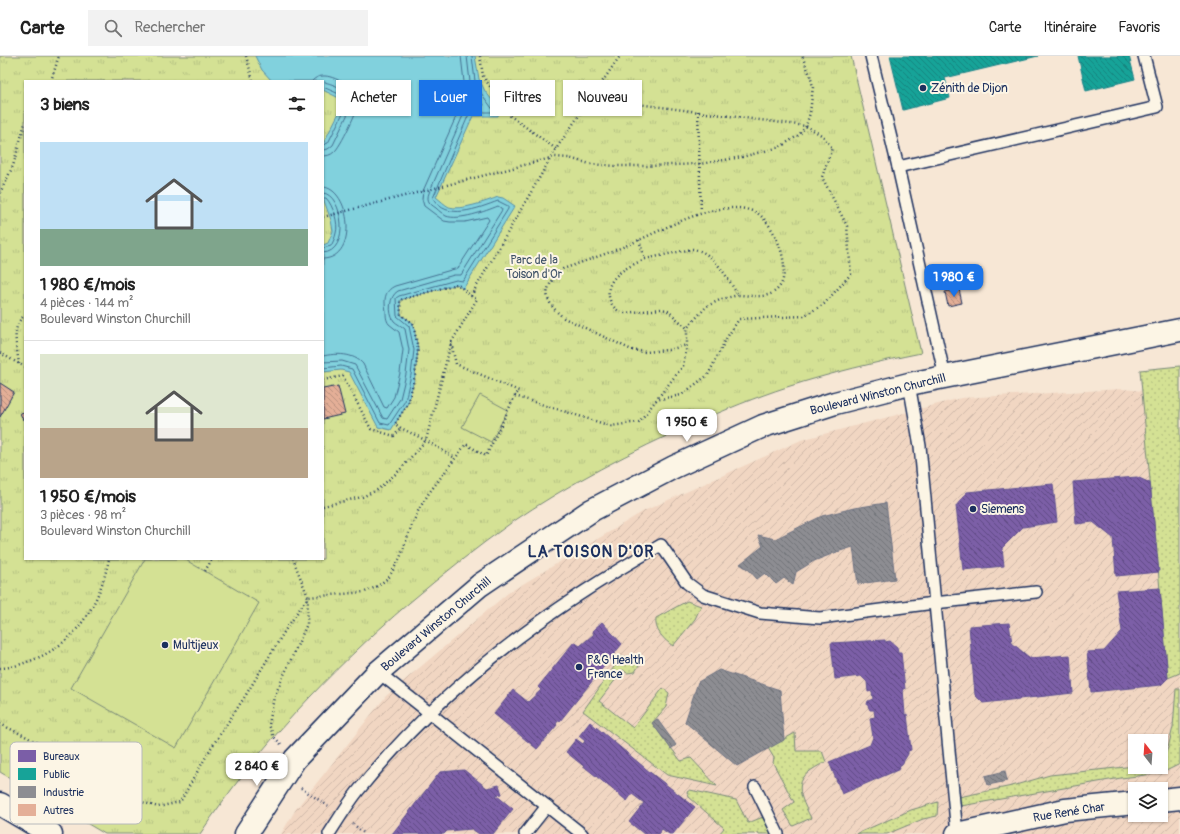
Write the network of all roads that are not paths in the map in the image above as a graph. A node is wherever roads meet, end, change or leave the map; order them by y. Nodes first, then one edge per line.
1 (871, 56) edge
2 (1144, 56) edge
3 (898, 167) junction
4 (1180, 330) edge
5 (945, 377) junction
6 (909, 384) junction
7 (1036, 592) dead end
8 (934, 603) junction
9 (378, 672) junction
10 (430, 713) junction
11 (755, 787) dead end
12 (1180, 798) edge
13 (1168, 799) edge
14 (1128, 803) edge
15 (0, 804) edge
16 (547, 806) junction
17 (10, 810) edge
18 (34, 824) edge
19 (51, 834) edge
20 (246, 834) edge
21 (329, 834) edge
22 (525, 834) edge
23 (582, 834) edge
24 (778, 834) edge
25 (957, 834) edge

1 - 3 lane
2 - 3 lane
3 - 5 lane
4 - 5 street, Boulevard Winston Churchill
5 - 6 street, Boulevard Winston Churchill
6 - 8 lane
6 - 9 street, Boulevard Winston Churchill
7 - 8 lane
8 - 10 lane
8 - 25 lane
9 - 10 lane
9 - 20 street, Boulevard Winston Churchill
10 - 16 lane
10 - 21 lane
11 - 24 lane
12 - 13 street
14 - 25 street, Rue René Char
15 - 17 street
16 - 22 lane
16 - 23 lane
18 - 19 street

